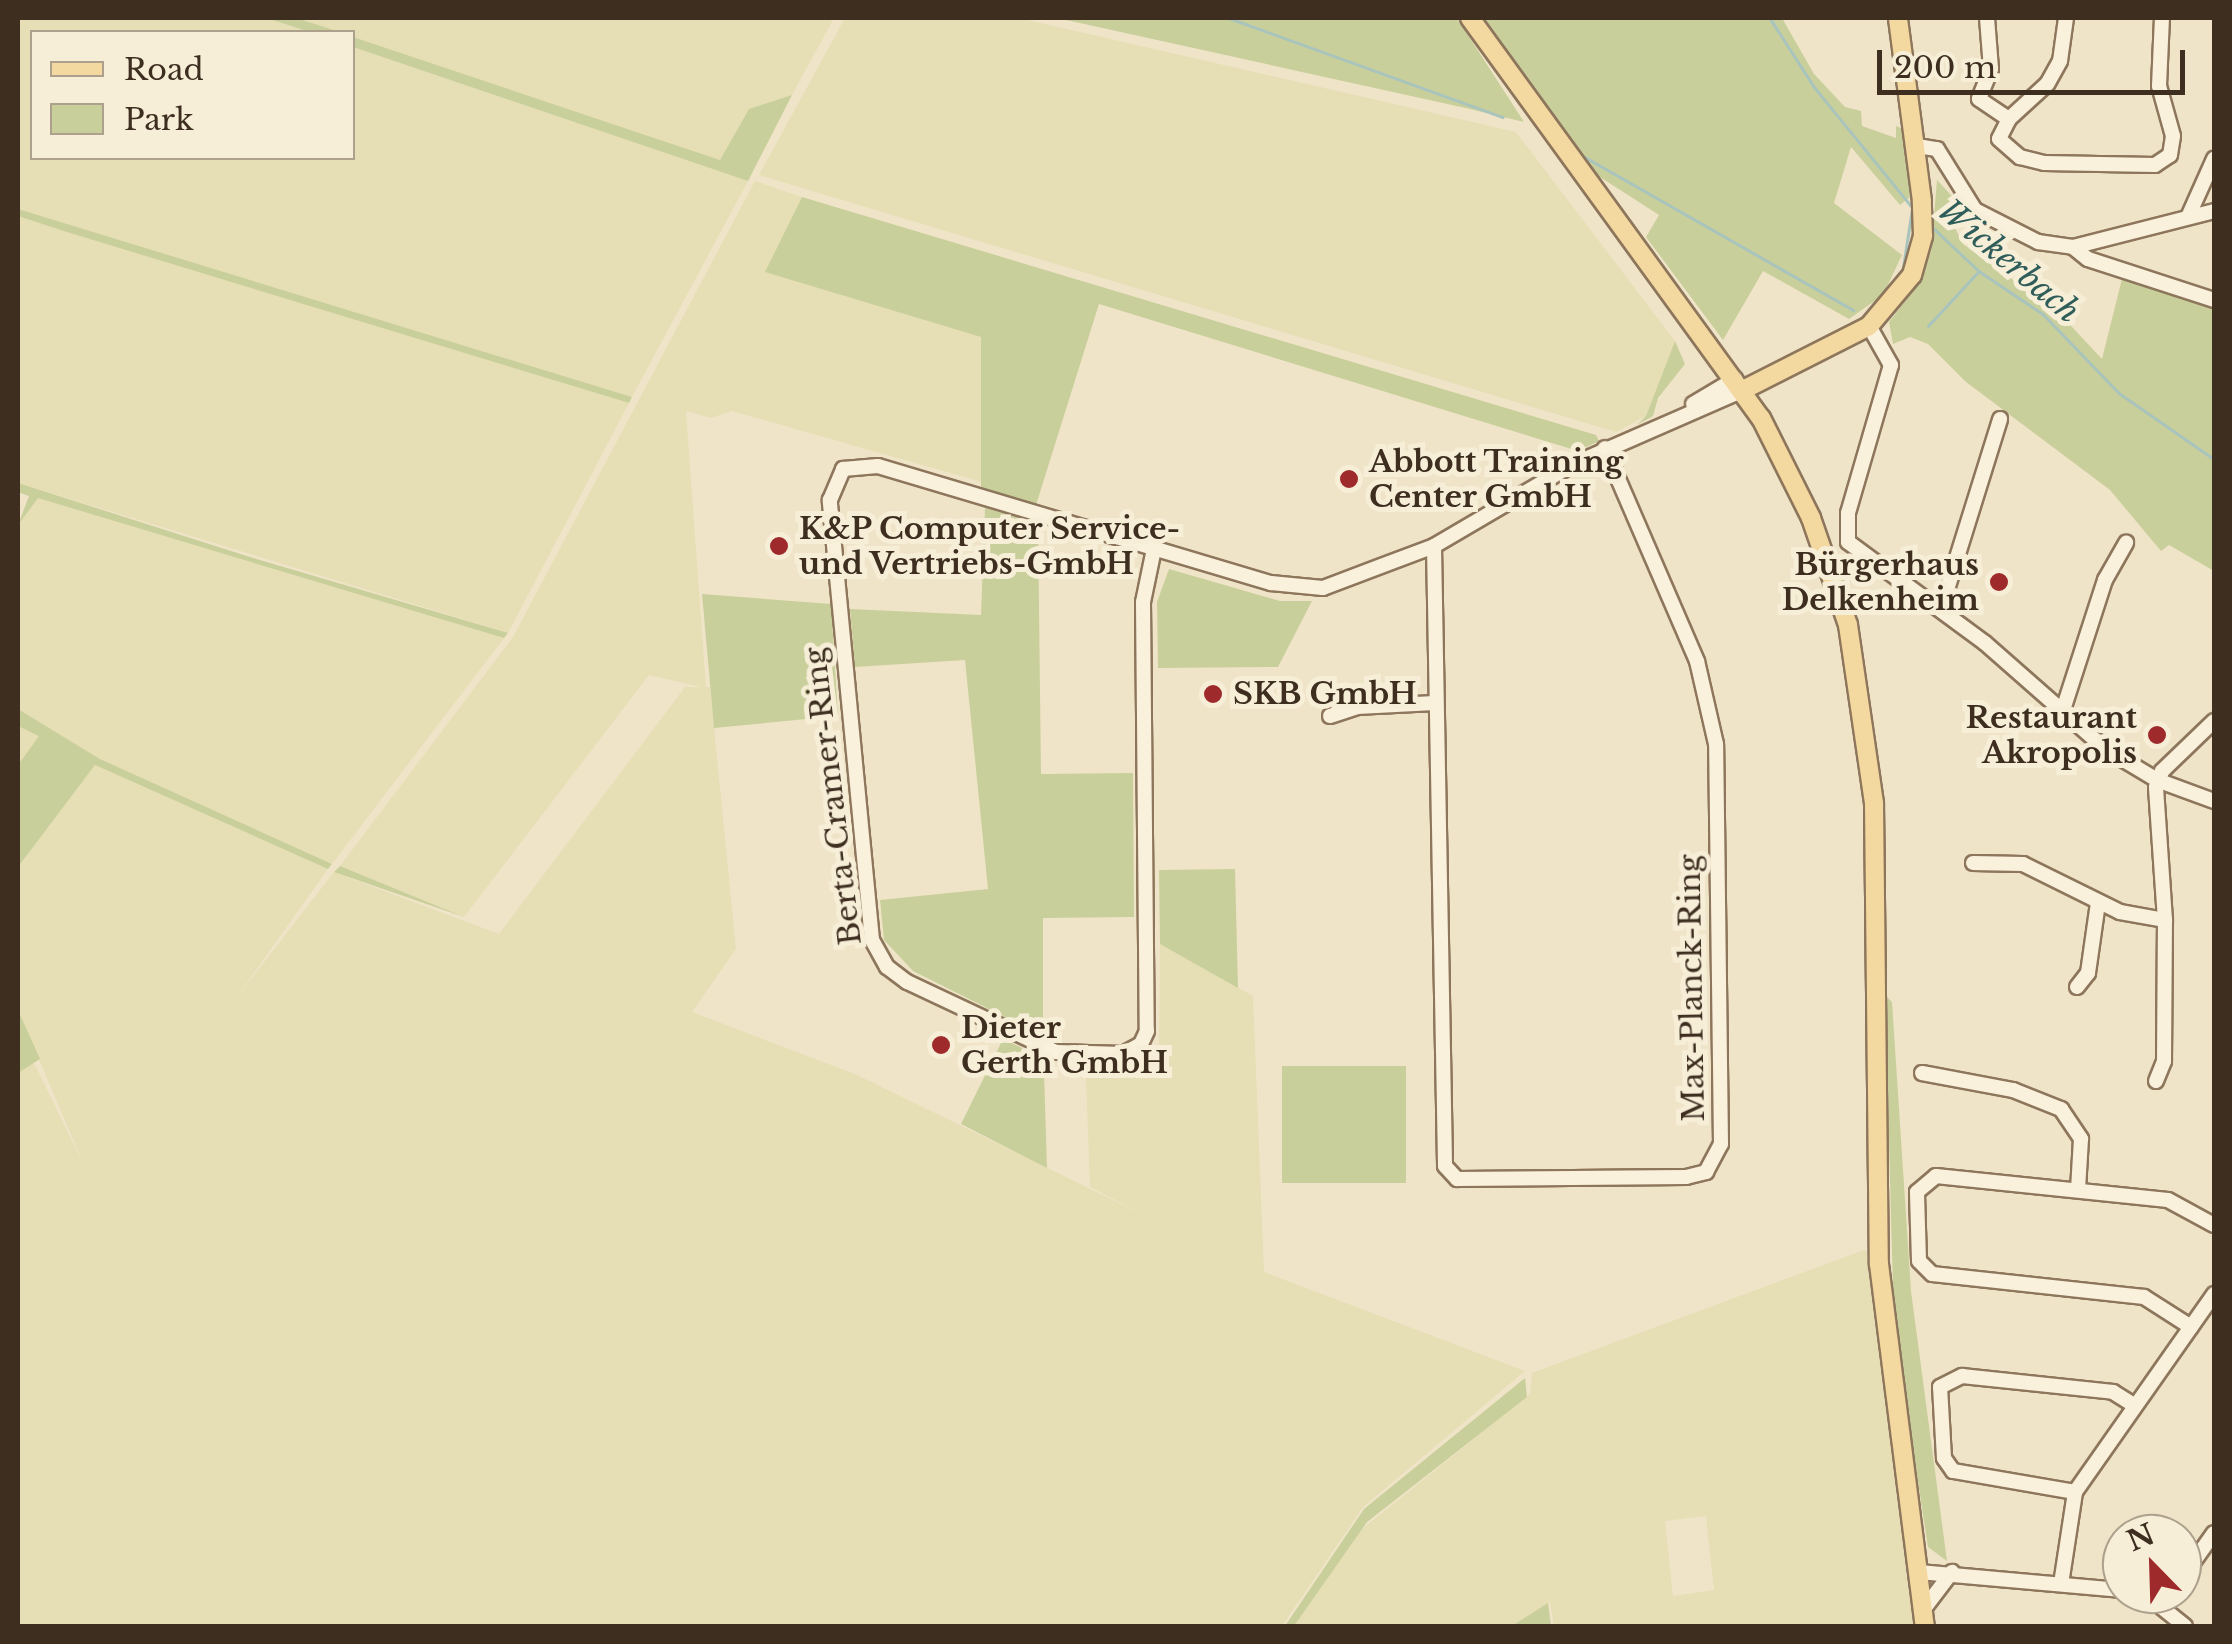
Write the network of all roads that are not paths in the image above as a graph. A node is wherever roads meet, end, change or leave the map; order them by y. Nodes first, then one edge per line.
1 (1470, 18) edge
2 (1898, 18) edge
3 (1987, 18) edge
4 (2066, 18) edge
5 (2162, 18) edge
6 (2009, 119) junction
7 (1917, 146) junction
8 (2214, 158) edge
9 (2214, 211) edge
10 (2188, 217) junction
11 (2073, 247) junction
12 (2214, 300) edge
13 (1869, 326) junction
14 (1713, 348) junction
15 (1801, 360) junction
16 (1770, 377) junction
17 (1739, 385) junction
18 (1704, 396) junction
19 (1678, 414) junction
20 (1760, 418) junction
21 (2000, 419) dead end
22 (1606, 448) junction
23 (2126, 543) dead end
24 (1434, 546) junction
25 (1154, 549) junction
26 (1940, 609) junction
27 (1435, 703) junction
28 (2062, 713) junction
29 (1330, 716) dead end
30 (2214, 721) edge
31 (2158, 780) junction
32 (2214, 801) edge
33 (1973, 863) dead end
34 (2098, 903) junction
35 (2165, 920) junction
36 (2077, 986) dead end
37 (1922, 1073) dead end
38 (2156, 1081) dead end
39 (2078, 1190) junction
40 (2213, 1221) edge
41 (2214, 1294) edge
42 (2191, 1327) junction
43 (2134, 1405) junction
44 (2074, 1492) junction
45 (1920, 1572) junction
46 (1952, 1572) junction
47 (2061, 1584) junction
48 (2102, 1588) edge
49 (1924, 1618) edge

1 - 14 main road
2 - 7 main road
3 - 6 street
4 - 6 street
5 - 6 street
7 - 11 street
7 - 13 main road
8 - 10 street
9 - 10 street
10 - 11 street
11 - 12 street
13 - 15 main road
13 - 26 street
14 - 17 main road
14 - 18 street
15 - 16 main road
15 - 17 main road
16 - 17 main road
16 - 20 main road
17 - 18 street
17 - 19 street
17 - 20 main road
18 - 19 street
19 - 22 street
20 - 45 main road
21 - 26 street
22 - 24 street
22 - 27 street, Max-Planck-Ring
23 - 28 street
24 - 25 street, Berta-Cramer-Ring
24 - 27 street, Max-Planck-Ring
25 - 25 street, Berta-Cramer-Ring
26 - 28 street
27 - 29 street
28 - 31 street
30 - 31 street
31 - 32 street
31 - 35 street
33 - 34 street
34 - 35 street
34 - 36 street
35 - 38 street
37 - 39 street
39 - 40 street
39 - 42 street
41 - 42 street
42 - 43 street
43 - 44 street
43 - 44 street
44 - 47 street
45 - 46 street
45 - 49 main road
46 - 47 street
46 - 49 street
47 - 48 street

